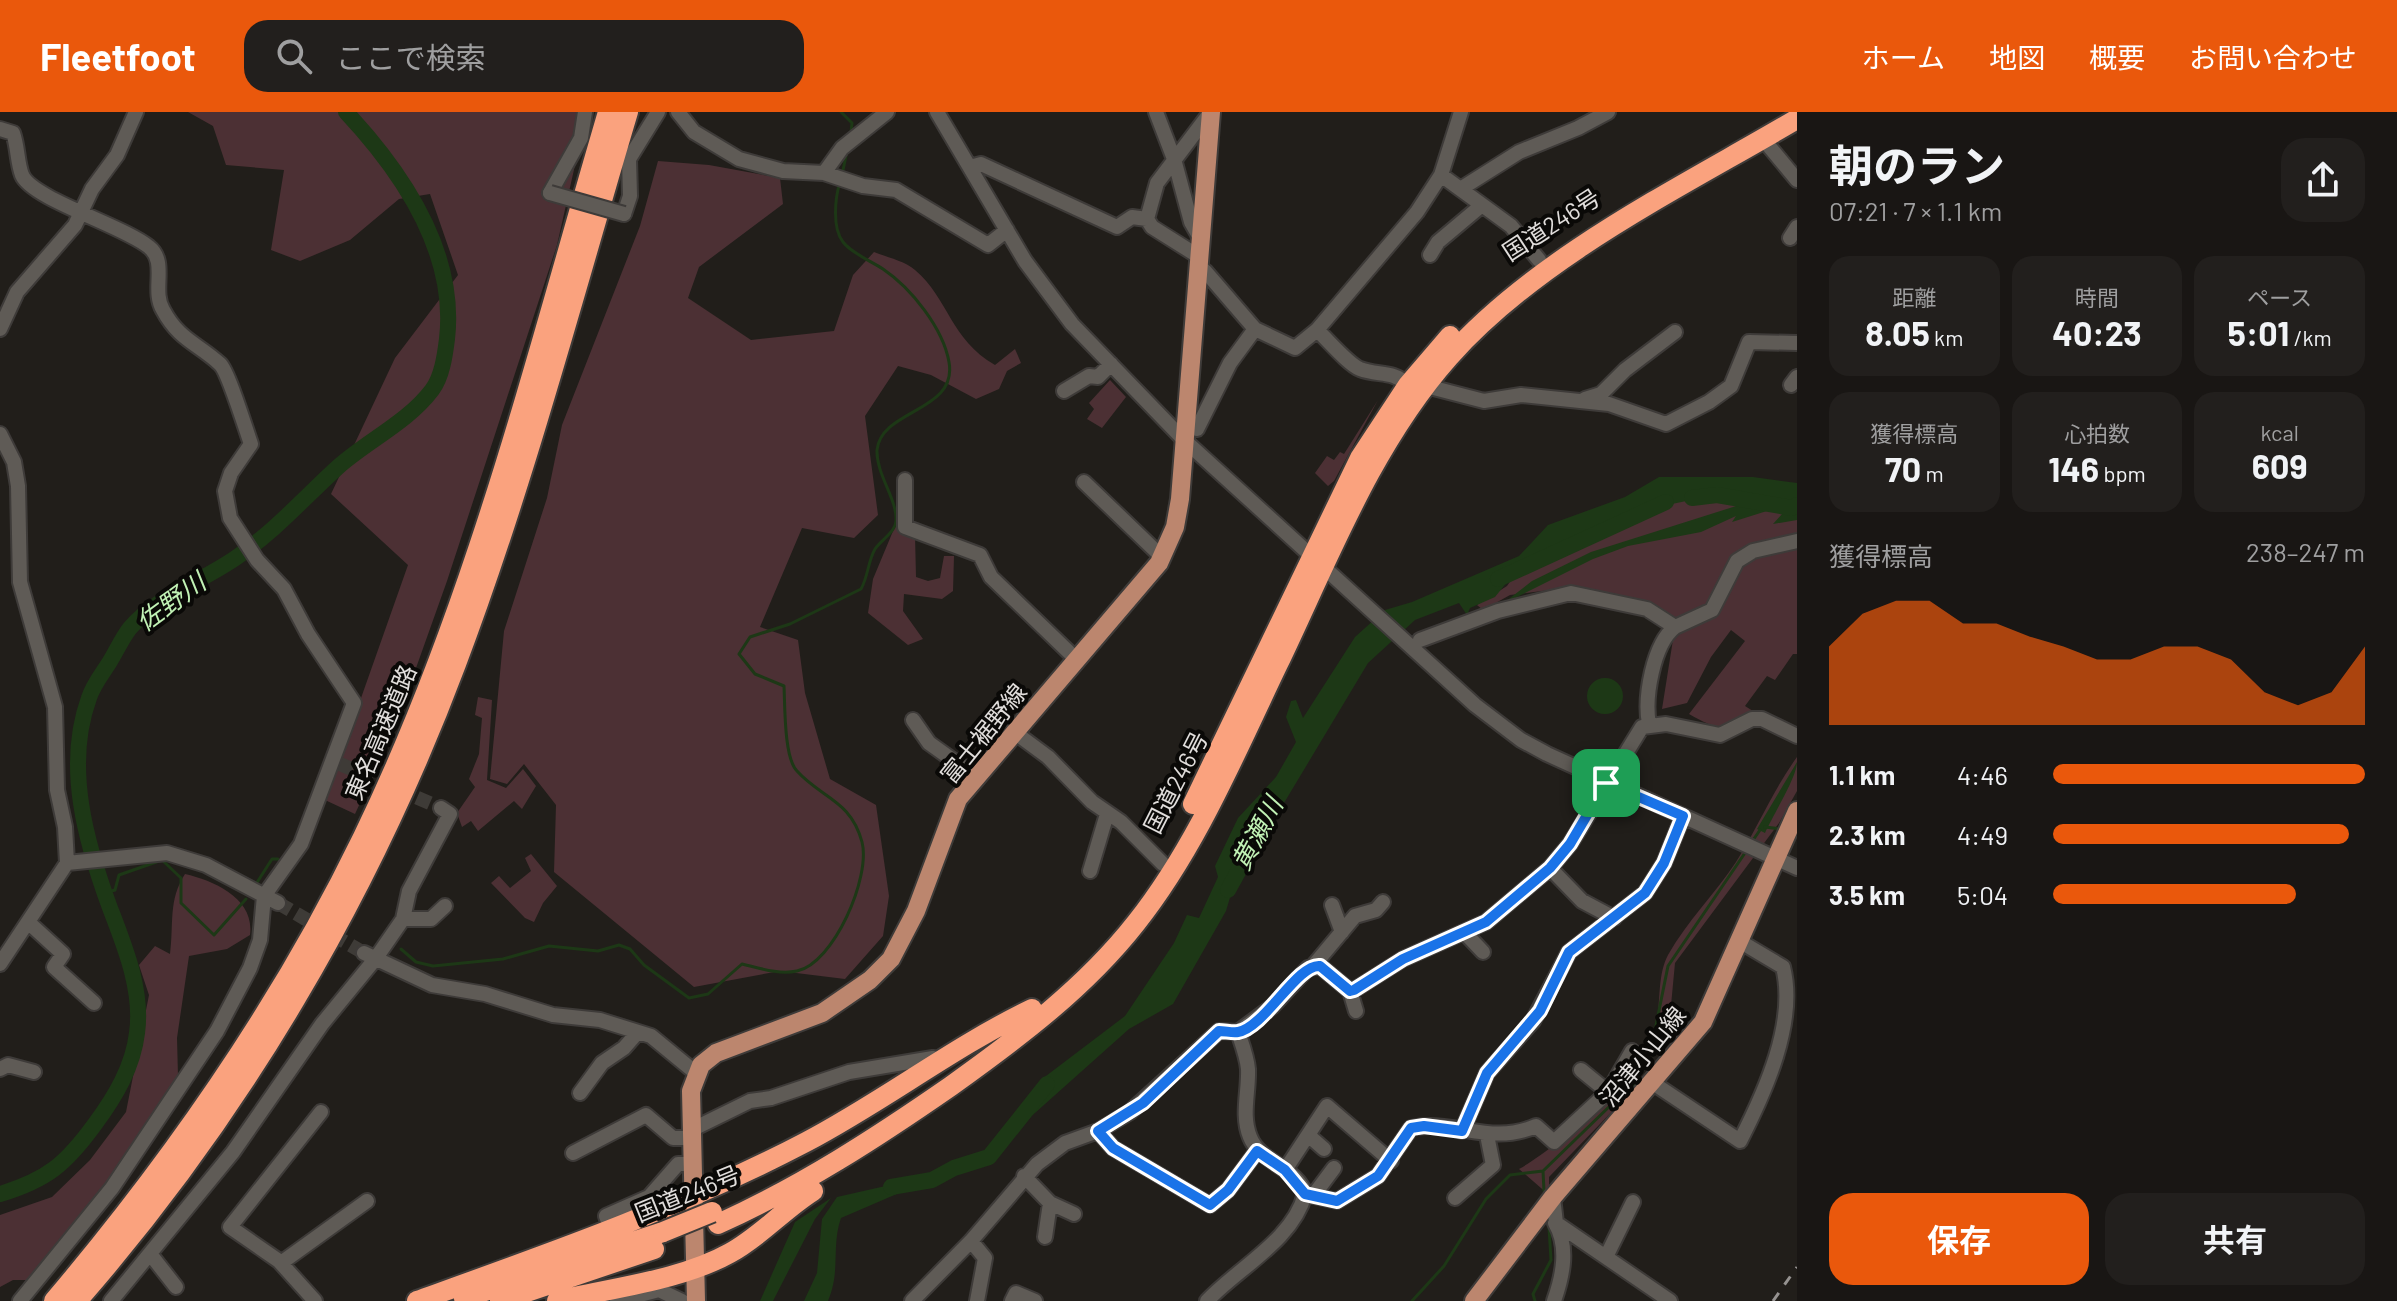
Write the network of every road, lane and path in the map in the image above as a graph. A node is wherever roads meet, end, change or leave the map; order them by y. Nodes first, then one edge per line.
1 (136, 112) edge
2 (585, 112) edge
3 (608, 112) edge
4 (628, 112) edge
5 (658, 112) edge
6 (678, 112) edge
7 (887, 112) edge
8 (937, 112) edge
9 (1156, 112) edge
10 (1210, 112) edge
11 (1461, 112) edge
12 (1608, 112) edge
13 (1782, 112) edge
14 (1797, 119) edge
15 (0, 129) edge
16 (1763, 139) junction
17 (1174, 159) junction
18 (970, 167) junction
19 (1441, 175) junction
20 (835, 177) junction
21 (1797, 180) edge
22 (1462, 188) junction
23 (1482, 205) junction
24 (82, 213) junction
25 (1147, 219) junction
26 (1007, 230) junction
27 (1199, 236) junction
28 (1430, 255) dead end
29 (1539, 260) junction
30 (1198, 264) junction
31 (0, 329) edge
32 (1255, 329) junction
33 (1317, 330) junction
34 (1675, 332) dead end
35 (1797, 343) edge
36 (1111, 364) junction
37 (1417, 385) junction
38 (1064, 391) dead end
39 (1581, 400) junction
40 (1184, 430) junction
41 (0, 434) edge
42 (905, 480) dead end
43 (1084, 482) dead end
44 (1797, 541) edge
45 (1162, 557) junction
46 (1320, 562) junction
47 (1675, 627) junction
48 (1416, 643) junction
49 (1076, 659) junction
50 (913, 720) dead end
51 (1649, 724) junction
52 (1013, 731) junction
53 (1797, 736) edge
54 (975, 776) junction
55 (1606, 783) junction
56 (441, 808) dead end
57 (1107, 814) junction
58 (1683, 816) junction
59 (1793, 822) edge
60 (1777, 859) junction
61 (72, 864) junction
62 (1163, 864) junction
63 (1550, 868) junction
64 (1797, 868) edge
65 (1090, 871) dead end
66 (264, 896) junction
67 (1383, 902) dead end
68 (278, 903) tunnel mouth
69 (1332, 905) dead end
70 (445, 906) dead end
71 (1614, 918) junction
72 (403, 919) junction
73 (28, 922) junction
74 (1342, 932) junction
75 (1465, 933) junction
76 (1741, 942) junction
77 (1483, 952) dead end
78 (1110, 953) junction
79 (370, 956) junction
80 (0, 964) edge
81 (1314, 965) junction
82 (1350, 991) junction
83 (94, 1003) dead end
84 (1032, 1009) junction
85 (1356, 1011) dead end
86 (638, 1032) junction
87 (1238, 1032) junction
88 (1632, 1051) dead end
89 (937, 1064) junction
90 (0, 1069) edge
91 (1581, 1070) dead end
92 (34, 1072) dead end
93 (696, 1073) junction
94 (1653, 1083) junction
95 (1609, 1091) junction
96 (580, 1093) dead end
97 (1626, 1107) junction
98 (321, 1112) dead end
99 (1098, 1131) junction
100 (1462, 1131) junction
101 (691, 1134) junction
102 (1308, 1135) junction
103 (1487, 1135) junction
104 (1324, 1149) dead end
105 (1257, 1151) junction
106 (573, 1153) dead end
107 (1391, 1161) junction
108 (691, 1164) junction
109 (1334, 1168) dead end
110 (1285, 1170) junction
111 (1024, 1176) junction
112 (692, 1195) junction
113 (1309, 1195) junction
114 (1553, 1197) junction
115 (1455, 1198) dead end
116 (367, 1201) dead end
117 (1633, 1202) dead end
118 (1050, 1203) junction
119 (1074, 1214) dead end
120 (715, 1218) junction
121 (1535, 1220) junction
122 (1556, 1223) junction
123 (611, 1229) junction
124 (1045, 1237) dead end
125 (666, 1238) junction
126 (971, 1241) junction
127 (151, 1255) junction
128 (1606, 1257) junction
129 (281, 1263) junction
130 (695, 1268) junction
131 (176, 1287) dead end
132 (20, 1301) edge
133 (54, 1301) edge
134 (77, 1301) edge
135 (111, 1301) edge
136 (315, 1301) edge
137 (417, 1301) edge
138 (456, 1301) edge
139 (500, 1301) edge
140 (557, 1301) edge
141 (617, 1301) edge
142 (682, 1301) edge
143 (696, 1301) edge
144 (912, 1301) edge
145 (977, 1301) edge
146 (1012, 1301) edge
147 (1035, 1301) edge
148 (1207, 1301) edge
149 (1474, 1301) edge
150 (1554, 1301) edge
151 (1670, 1301) edge

1 - 24 street
2 - 5 street, bridge
3 - 133 highway, 東名高速道路
4 - 134 highway, 東名高速道路
6 - 20 street
7 - 20 street
8 - 18 street
9 - 17 street
10 - 17 street
10 - 27 main road, 富士裾野線
11 - 19 street
12 - 22 street
13 - 29 highway, 国道246号
14 - 16 highway, 国道246号
15 - 24 street
16 - 21 street
16 - 37 highway, 国道246号
17 - 25 street
17 - 27 street
18 - 25 street
18 - 26 street
19 - 22 street
19 - 33 street
20 - 26 street
22 - 23 street
23 - 28 street
23 - 29 street
24 - 31 street
24 - 66 street
25 - 30 street
26 - 36 street
27 - 30 main road, 富士裾野線
29 - 37 highway, 国道246号
30 - 32 street
30 - 40 main road, 富士裾野線
32 - 33 street
32 - 40 street
33 - 37 street
34 - 39 street
35 - 39 street
36 - 38 street
36 - 40 street
37 - 39 street
37 - 46 highway, 国道246号
40 - 45 main road, 富士裾野線
40 - 46 street
41 - 61 street
42 - 49 street
43 - 45 street
44 - 47 street
45 - 49 main road, 富士裾野線
46 - 48 street
46 - 62 highway, 国道246号
46 - 78 highway, 国道246号
47 - 48 street
47 - 51 street
48 - 55 street
49 - 52 main road, 富士裾野線
50 - 54 street
51 - 53 street
51 - 55 street
52 - 54 main road, 富士裾野線
52 - 57 street
54 - 93 main road, 富士裾野線
55 - 58 street
55 - 63 street
56 - 72 street
57 - 62 street
57 - 65 street
58 - 60 street
58 - 71 street
59 - 60 main road, 沼津小山線
60 - 64 street
60 - 76 main road, 沼津小山線
61 - 66 street
61 - 73 street
62 - 84 highway, 国道246号
63 - 71 street
63 - 75 street
66 - 68 street
66 - 132 street
67 - 74 street
69 - 74 street
70 - 72 street
71 - 100 street
72 - 79 street
73 - 80 street
73 - 83 street
74 - 81 street
75 - 77 street
75 - 82 street
76 - 94 main road, 沼津小山線
76 - 94 street
78 - 120 highway, 国道246号
78 - 130 highway
79 - 86 street
79 - 127 street
81 - 82 street
81 - 87 street
82 - 85 street
84 - 89 highway
84 - 120 highway, 国道246号
86 - 93 street
86 - 96 street
87 - 99 street
87 - 105 street
88 - 95 street
89 - 101 street
89 - 112 highway
90 - 92 street
91 - 95 street
93 - 101 main road
94 - 97 main road, 沼津小山線
95 - 97 street
95 - 103 street
97 - 114 main road, 沼津小山線
98 - 129 street
99 - 105 street
99 - 111 street
100 - 103 street
100 - 107 street
101 - 106 street
101 - 108 main road
102 - 104 street
102 - 107 street
102 - 110 street
103 - 115 street
105 - 110 street
107 - 113 street
108 - 112 main road
108 - 123 street
109 - 113 street
110 - 113 street
111 - 118 street
111 - 126 street
112 - 123 highway
112 - 130 main road
113 - 148 street
114 - 121 main road, 沼津小山線
114 - 122 street
116 - 129 street
117 - 128 street
118 - 119 street
118 - 124 street
120 - 125 highway, 国道246号, bridge
121 - 122 street
121 - 149 main road, 沼津小山線
122 - 128 street
122 - 150 street
123 - 137 highway
125 - 138 highway, 国道246号
125 - 139 highway, 国道246号
126 - 144 street
126 - 145 street
127 - 131 street
127 - 135 street
128 - 151 street
129 - 136 street
130 - 140 highway
130 - 143 main road
141 - 142 street
146 - 147 street

